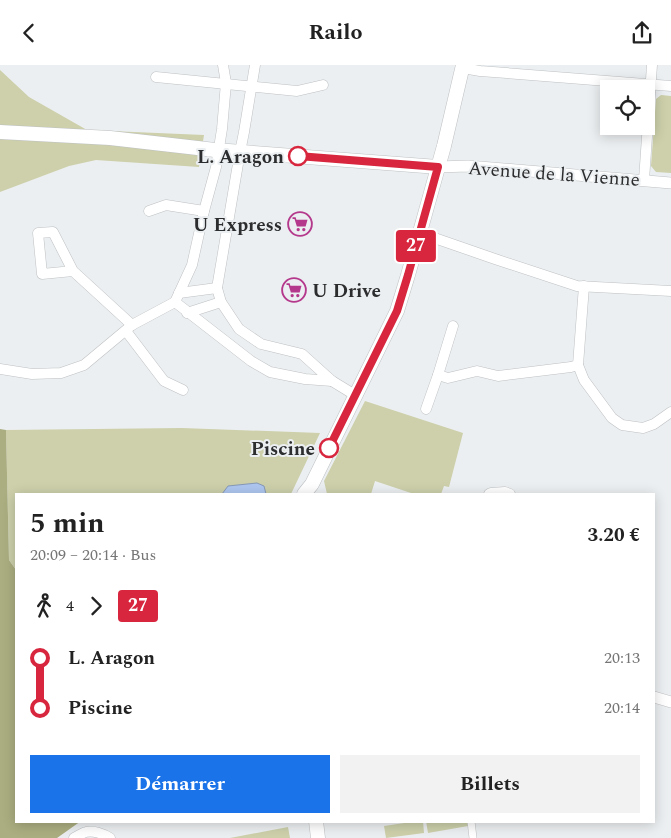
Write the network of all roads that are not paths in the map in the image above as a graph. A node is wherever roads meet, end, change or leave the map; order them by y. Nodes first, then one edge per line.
1 (224, 65) edge
2 (255, 65) edge
3 (652, 65) edge
4 (463, 66) edge
5 (156, 77) dead end
6 (650, 80) edge
7 (600, 81) edge
8 (226, 83) junction
9 (323, 85) dead end
10 (655, 85) edge
11 (251, 86) junction
12 (671, 86) edge
13 (0, 132) edge
14 (647, 135) edge
15 (219, 150) junction
16 (240, 152) junction
17 (438, 167) junction
18 (644, 180) junction
19 (671, 183) edge
20 (149, 211) dead end
21 (204, 211) junction
22 (420, 233) junction
23 (73, 271) junction
24 (584, 286) junction
25 (217, 288) junction
26 (671, 291) edge
27 (177, 298) junction
28 (221, 302) junction
29 (187, 313) junction
30 (453, 326) dead end
31 (129, 328) junction
32 (578, 365) junction
33 (0, 369) edge
34 (438, 375) junction
35 (332, 381) junction
36 (183, 390) dead end
37 (355, 395) junction
38 (426, 409) dead end
39 (671, 412) edge
40 (310, 490) edge
41 (491, 493) edge
42 (508, 493) edge
43 (655, 697) edge
44 (671, 702) edge
45 (316, 823) edge
46 (471, 823) edge
47 (74, 838) edge
48 (110, 838) edge
49 (318, 838) edge
50 (473, 838) edge

1 - 8 street
2 - 11 street
3 - 6 street
4 - 7 street
4 - 17 main road
5 - 8 street
8 - 11 street
8 - 15 street
9 - 11 street
10 - 12 street
11 - 16 street
13 - 15 main road
14 - 18 street
15 - 16 main road
15 - 21 street
16 - 17 main road
16 - 25 street
17 - 18 street, Avenue de la Vienne
17 - 22 main road
18 - 19 street, Avenue de la Vienne
20 - 21 street
21 - 27 street
22 - 24 street
22 - 37 main road
23 - 23 street
23 - 31 street
24 - 26 street
24 - 32 street
25 - 27 street
25 - 28 street
27 - 29 street
27 - 31 street
28 - 29 street
28 - 35 street
29 - 35 street
30 - 34 street
31 - 33 street
31 - 36 street
32 - 34 street
32 - 39 street
34 - 38 street
35 - 37 street
37 - 40 main road
41 - 42 street
43 - 44 street
45 - 49 main road
46 - 50 street
47 - 48 street

